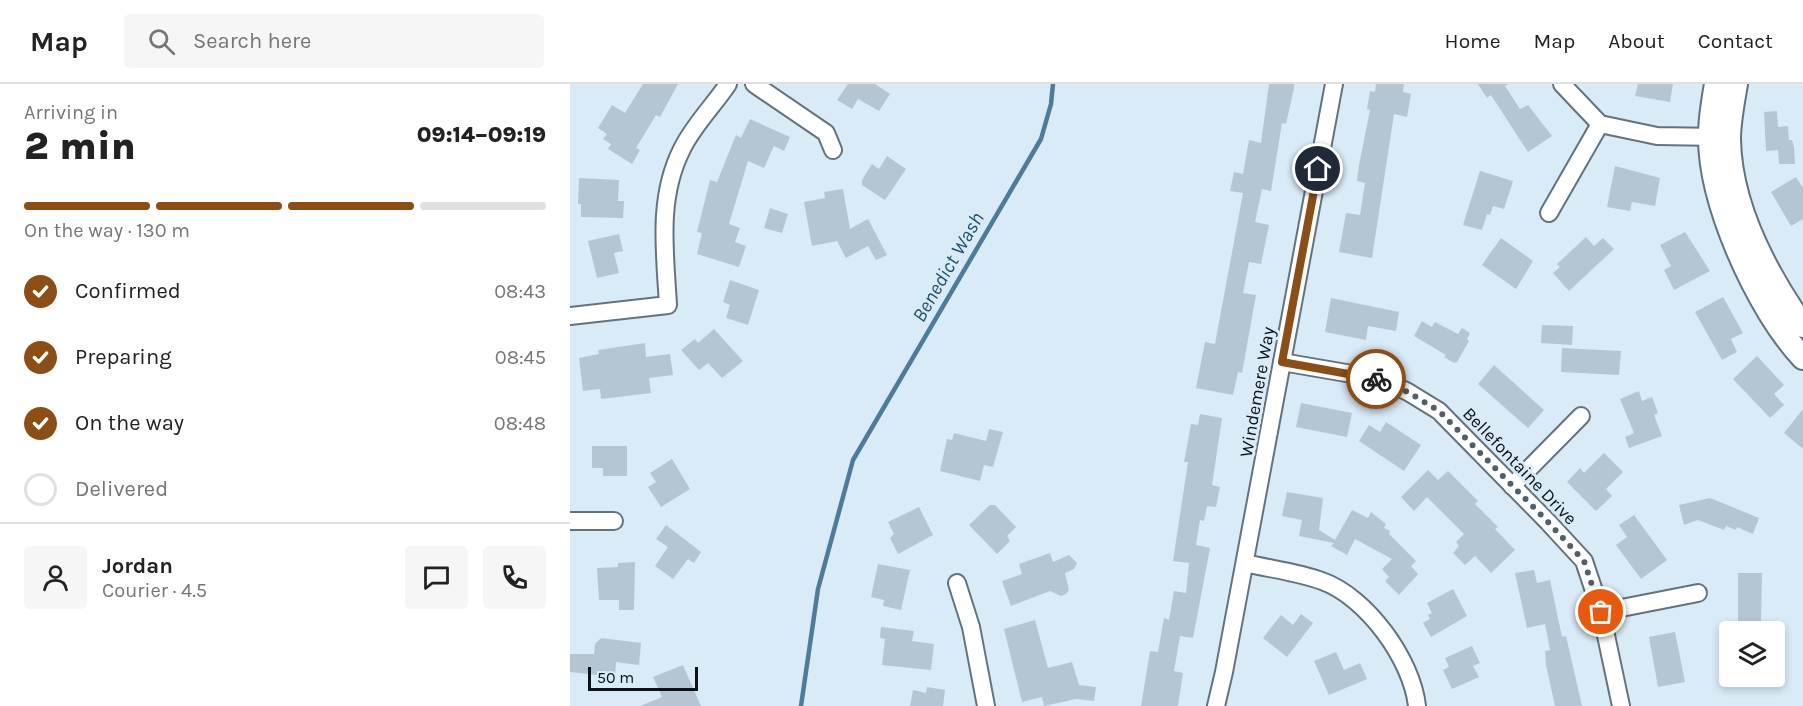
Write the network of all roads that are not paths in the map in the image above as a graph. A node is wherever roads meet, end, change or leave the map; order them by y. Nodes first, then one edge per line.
1 (728, 84) edge
2 (754, 84) edge
3 (1334, 84) edge
4 (1562, 84) edge
5 (1716, 84) edge
6 (1736, 84) edge
7 (1600, 124) junction
8 (1720, 137) junction
9 (833, 150) dead end
10 (1549, 213) dead end
11 (570, 316) edge
12 (1803, 326) edge
13 (1803, 358) edge
14 (1282, 362) junction
15 (1581, 416) dead end
16 (1512, 486) junction
17 (570, 521) edge
18 (614, 521) dead end
19 (1245, 563) junction
20 (957, 583) dead end
21 (1698, 593) dead end
22 (1601, 612) junction
23 (986, 706) edge
24 (1216, 706) edge
25 (1418, 706) edge
26 (1621, 706) edge

1 - 11 street
2 - 9 street
3 - 14 street, Windemere Way
4 - 7 street
5 - 8 street
6 - 8 street
7 - 8 street
7 - 10 street
8 - 12 street
8 - 13 street
14 - 16 street, Bellefontaine Drive
14 - 19 street, Windemere Way
15 - 16 street
16 - 22 street, Bellefontaine Drive
17 - 18 street
19 - 24 street, Windemere Way
19 - 25 street
20 - 23 street
21 - 22 street
22 - 26 street, Bellefontaine Drive

